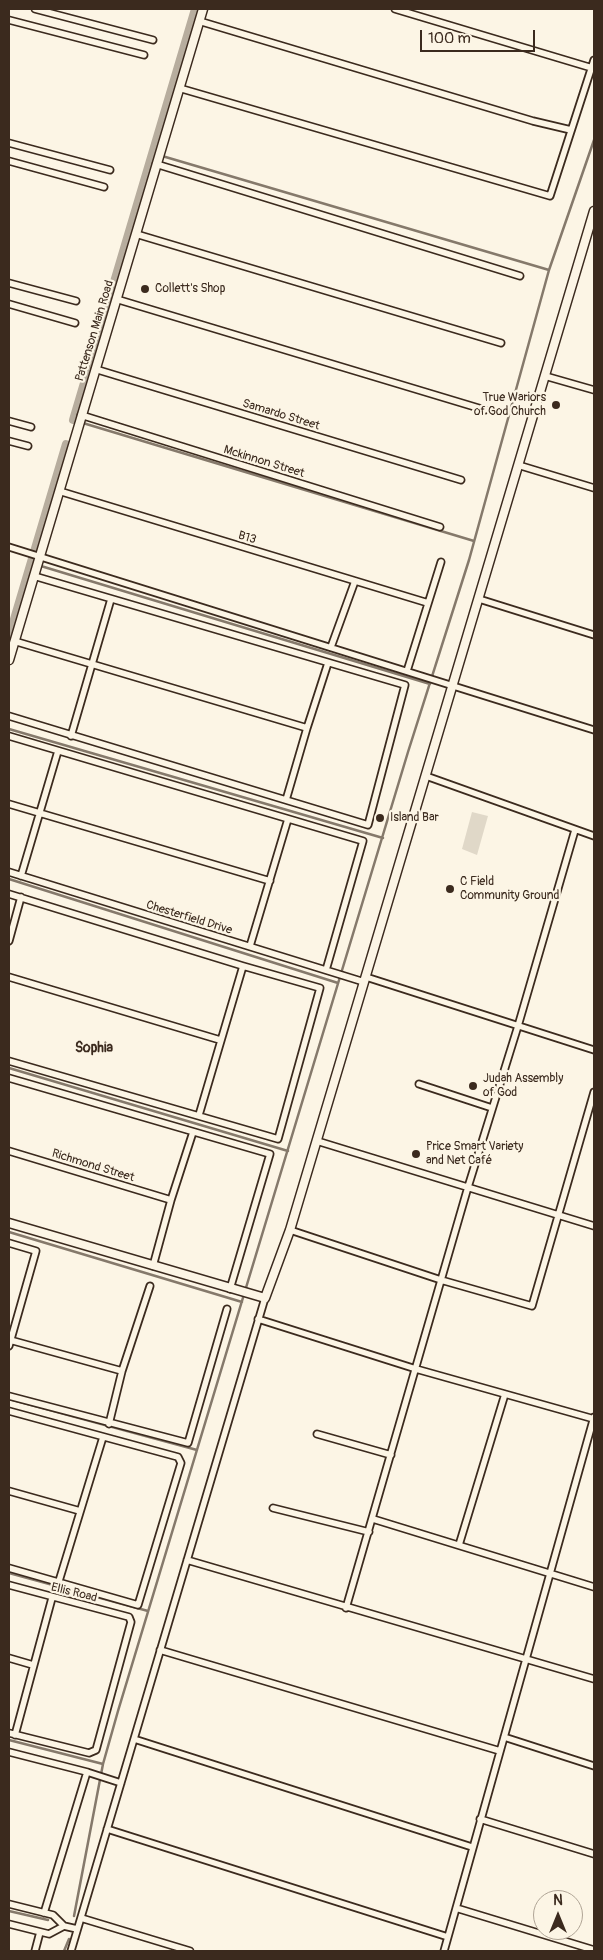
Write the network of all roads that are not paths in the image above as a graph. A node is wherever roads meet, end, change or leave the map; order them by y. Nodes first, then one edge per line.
1 (35, 9) edge
2 (203, 9) edge
3 (395, 9) edge
4 (9, 20) edge
5 (199, 21) junction
6 (153, 40) dead end
7 (144, 55) dead end
8 (594, 60) edge
9 (592, 68) junction
10 (179, 88) junction
11 (571, 130) junction
12 (9, 142) edge
13 (9, 161) edge
14 (156, 164) junction
15 (110, 170) dead end
16 (104, 187) dead end
17 (594, 210) edge
18 (136, 234) junction
19 (520, 276) dead end
20 (9, 283) edge
21 (116, 299) junction
22 (76, 301) dead end
23 (9, 304) edge
24 (75, 322) dead end
25 (501, 343) dead end
26 (95, 369) junction
27 (545, 376) junction
28 (594, 390) edge
29 (485, 410) dead end
30 (82, 415) junction
31 (9, 421) edge
32 (30, 427) dead end
33 (9, 441) edge
34 (28, 446) dead end
35 (518, 465) junction
36 (461, 480) dead end
37 (594, 488) edge
38 (59, 491) junction
39 (440, 527) dead end
40 (9, 547) edge
41 (40, 556) junction
42 (441, 562) dead end
43 (35, 573) junction
44 (355, 581) junction
45 (112, 598) junction
46 (479, 599) junction
47 (428, 604) junction
48 (594, 635) edge
49 (14, 641) junction
50 (331, 647) junction
51 (9, 660) edge
52 (328, 663) junction
53 (92, 664) junction
54 (407, 671) junction
55 (453, 686) junction
56 (9, 716) edge
57 (307, 728) junction
58 (594, 730) edge
59 (9, 736) edge
60 (71, 736) junction
61 (58, 750) junction
62 (426, 776) junction
63 (286, 800) junction
64 (9, 804) edge
65 (40, 813) junction
66 (288, 819) junction
67 (575, 830) junction
68 (594, 836) edge
69 (9, 872) edge
70 (21, 876) junction
71 (270, 881) junction
72 (9, 894) edge
73 (21, 897) junction
74 (9, 941) edge
75 (250, 946) junction
76 (243, 966) junction
77 (326, 970) junction
78 (9, 977) edge
79 (365, 979) junction
80 (518, 1026) junction
81 (220, 1040) junction
82 (594, 1050) edge
83 (9, 1061) edge
84 (9, 1078) edge
85 (419, 1084) dead end
86 (594, 1092) edge
87 (492, 1108) junction
88 (199, 1116) junction
89 (193, 1132) junction
90 (317, 1140) junction
91 (9, 1151) edge
92 (468, 1187) junction
93 (171, 1200) junction
94 (559, 1215) junction
95 (9, 1223) edge
96 (594, 1226) edge
97 (290, 1230) junction
98 (9, 1244) edge
99 (153, 1266) junction
100 (441, 1280) junction
101 (150, 1286) dead end
102 (231, 1289) junction
103 (264, 1298) junction
104 (227, 1309) dead end
105 (258, 1318) junction
106 (11, 1326) edge
107 (10, 1343) edge
108 (416, 1369) junction
109 (122, 1371) junction
110 (505, 1394) junction
111 (9, 1396) edge
112 (9, 1411) edge
113 (594, 1419) edge
114 (109, 1424) junction
115 (317, 1434) dead end
116 (103, 1437) junction
117 (391, 1455) junction
118 (9, 1491) edge
119 (273, 1508) dead end
120 (80, 1511) junction
121 (373, 1519) junction
122 (369, 1532) junction
123 (459, 1545) junction
124 (187, 1560) junction
125 (9, 1568) edge
126 (551, 1574) junction
127 (59, 1581) junction
128 (9, 1586) edge
129 (594, 1587) edge
130 (52, 1598) junction
131 (346, 1608) junction
132 (160, 1650) junction
133 (9, 1658) edge
134 (526, 1660) junction
135 (34, 1665) junction
136 (594, 1680) edge
137 (12, 1734) edge
138 (504, 1737) junction
139 (134, 1739) junction
140 (9, 1752) edge
141 (500, 1752) junction
142 (594, 1766) edge
143 (87, 1772) junction
144 (119, 1782) junction
145 (480, 1819) junction
146 (107, 1829) junction
147 (472, 1847) junction
148 (594, 1854) edge
149 (9, 1904) edge
150 (456, 1908) junction
151 (44, 1913) junction
152 (81, 1918) junction
153 (9, 1924) edge
154 (64, 1926) junction
155 (77, 1929) junction
156 (40, 1932) junction
157 (448, 1937) junction
158 (594, 1950) edge
159 (35, 1951) edge
160 (71, 1951) edge
161 (190, 1951) edge
162 (444, 1951) edge

1 - 6 street
2 - 5 street, Pattenson Main Road
3 - 9 street
4 - 7 street
5 - 10 street, Pattenson Main Road
5 - 11 street
8 - 9 street
9 - 11 street
10 - 11 street
10 - 14 street, Pattenson Main Road
12 - 15 street
13 - 16 street
14 - 18 street, Pattenson Main Road
14 - 19 street
17 - 27 street
18 - 21 street, Pattenson Main Road
18 - 25 street
20 - 22 street
21 - 26 street, Pattenson Main Road
21 - 29 street
23 - 24 street
26 - 30 street, Pattenson Main Road
26 - 36 street, Samardo Street
27 - 28 street
27 - 35 street
30 - 38 street, Pattenson Main Road
30 - 39 street, Mckinnon Street
31 - 32 street
33 - 34 street
35 - 37 street
35 - 46 street
38 - 41 street, Pattenson Main Road
38 - 44 street, B13
40 - 41 street
41 - 43 street, Pattenson Main Road
41 - 50 street
42 - 47 street
43 - 45 street
43 - 49 street, Pattenson Main Road
44 - 47 street, B13
44 - 50 street
45 - 52 street
45 - 53 street
46 - 48 street
46 - 55 street
47 - 54 street
49 - 51 street, Pattenson Main Road
49 - 53 street
50 - 54 street
52 - 57 street
52 - 63 street
53 - 57 street
53 - 60 street
54 - 55 street
55 - 58 street
55 - 62 street
56 - 60 street
57 - 63 street
59 - 61 street
60 - 63 street
61 - 65 street
61 - 66 street
62 - 67 street
62 - 79 street
64 - 65 street
65 - 70 street
65 - 71 street
66 - 71 street
66 - 77 street
67 - 68 street
67 - 80 street
69 - 70 street, Chesterfield Drive
70 - 75 street, Chesterfield Drive
71 - 75 street
72 - 73 street
73 - 74 street
73 - 76 street
75 - 77 street, Chesterfield Drive
76 - 81 street
76 - 88 street
77 - 79 street, Chesterfield Drive
78 - 81 street
79 - 80 street, Chesterfield Drive
79 - 90 street
80 - 82 street, Chesterfield Drive
80 - 87 street
81 - 88 street
83 - 88 street
84 - 89 street
85 - 87 street
86 - 94 street
87 - 92 street
89 - 93 street
89 - 102 street
90 - 92 street
90 - 97 street
91 - 93 street, Richmond Street
92 - 94 street
92 - 100 street
93 - 99 street
94 - 96 street
94 - 100 street
95 - 99 street
97 - 100 street
97 - 103 street
98 - 106 street
99 - 102 street
100 - 108 street
101 - 109 street
102 - 103 street
103 - 105 street
104 - 114 street
105 - 108 street
105 - 124 street
106 - 107 street
107 - 109 street
108 - 110 street
108 - 117 street
109 - 114 street
110 - 113 street
110 - 123 street
111 - 114 street
112 - 116 street
113 - 126 street
115 - 117 street
116 - 120 street
116 - 127 street
117 - 121 street
118 - 120 street
119 - 122 street
120 - 127 street
121 - 122 street
121 - 123 street
122 - 131 street
123 - 126 street
124 - 131 street
124 - 132 street
125 - 127 street
126 - 129 street
126 - 134 street
128 - 130 street, Ellis Road
130 - 135 street
130 - 137 street, Ellis Road
131 - 134 street
132 - 139 street
132 - 141 street
133 - 135 street
134 - 136 street
134 - 138 street
135 - 137 street
138 - 141 street
138 - 142 street
139 - 144 street
139 - 147 street
140 - 143 street
141 - 145 street
143 - 144 street
143 - 151 street
144 - 146 street
145 - 147 street
145 - 148 street
146 - 152 street
146 - 157 street
147 - 150 street
149 - 151 street
150 - 157 street
150 - 158 street
151 - 154 street
152 - 155 street
152 - 161 street
153 - 156 street
154 - 155 street
154 - 156 street
155 - 160 street
156 - 159 street
157 - 162 street

